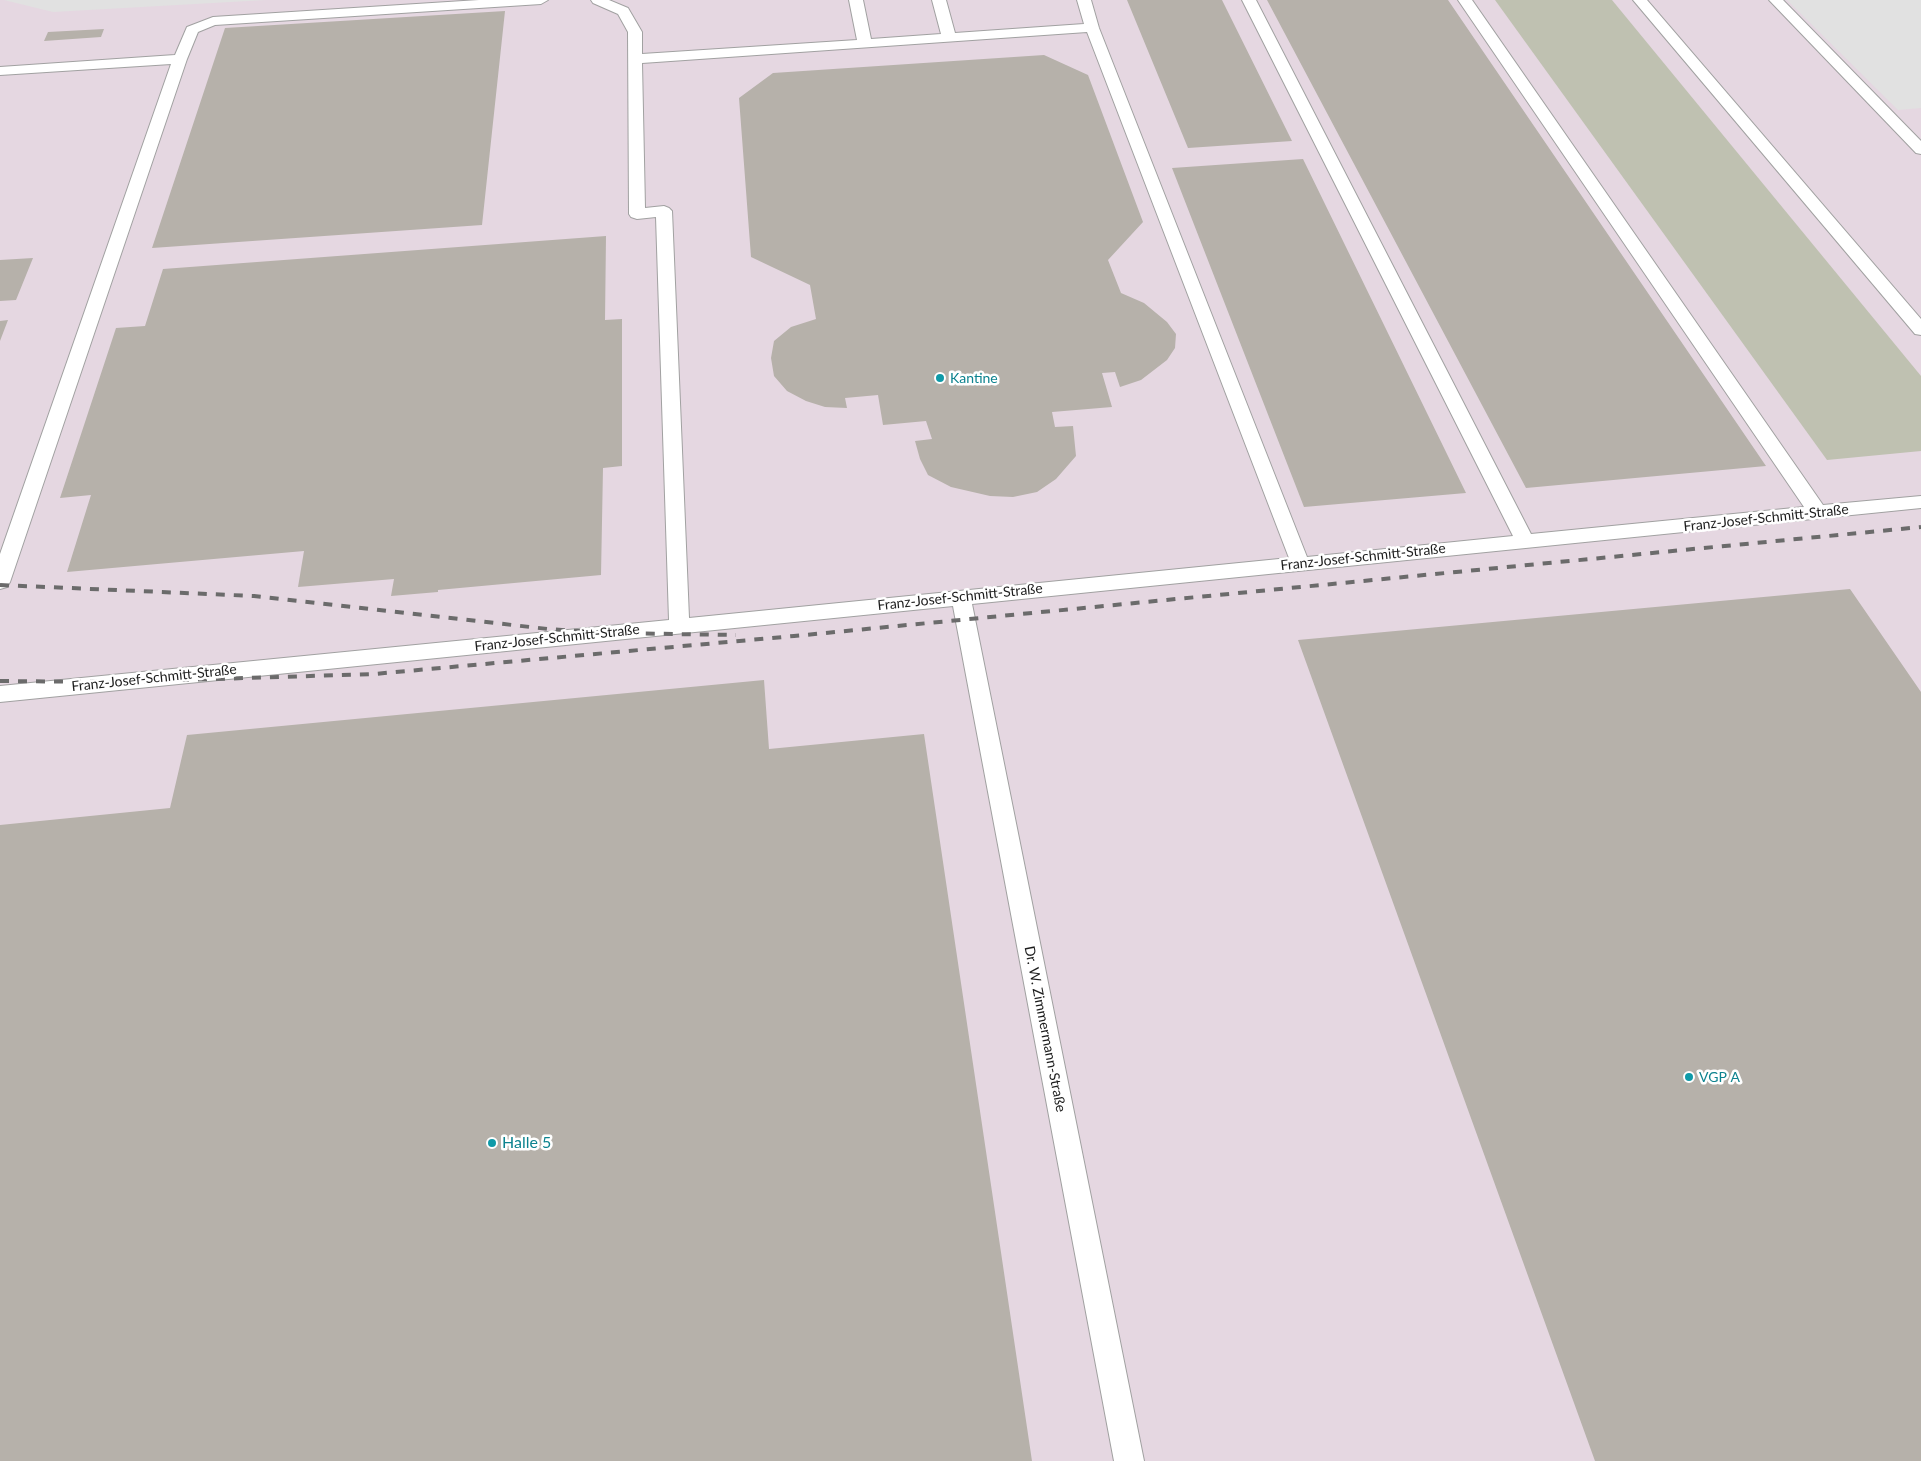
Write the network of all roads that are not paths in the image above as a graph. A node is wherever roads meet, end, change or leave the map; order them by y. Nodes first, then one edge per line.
1 (540, 0) edge
2 (598, 0) edge
3 (856, 0) edge
4 (939, 0) edge
5 (1084, 0) edge
6 (1249, 0) edge
7 (1465, 0) edge
8 (1640, 0) edge
9 (1776, 0) edge
10 (1092, 28) junction
11 (949, 38) junction
12 (865, 44) junction
13 (180, 59) junction
14 (634, 59) junction
15 (0, 71) edge
16 (1921, 150) edge
17 (1921, 330) edge
18 (1921, 502) edge
19 (1818, 513) junction
20 (1525, 541) junction
21 (1300, 563) junction
22 (0, 582) edge
23 (961, 597) junction
24 (679, 626) junction
25 (0, 694) edge
26 (1129, 1461) edge

1 - 13 lane
2 - 14 lane
3 - 12 lane
4 - 11 lane
5 - 10 lane
6 - 20 lane
7 - 19 lane
8 - 17 lane
9 - 16 lane
10 - 11 lane
10 - 21 lane
11 - 12 lane
12 - 14 lane
13 - 15 lane
13 - 22 lane
14 - 24 lane
18 - 19 lane, Franz-Josef-Schmitt-Straße
19 - 20 lane, Franz-Josef-Schmitt-Straße
20 - 21 lane, Franz-Josef-Schmitt-Straße
21 - 23 lane, Franz-Josef-Schmitt-Straße
23 - 24 lane, Franz-Josef-Schmitt-Straße
23 - 26 lane, Dr. W. Zimmermann-Straße
24 - 25 lane, Franz-Josef-Schmitt-Straße

